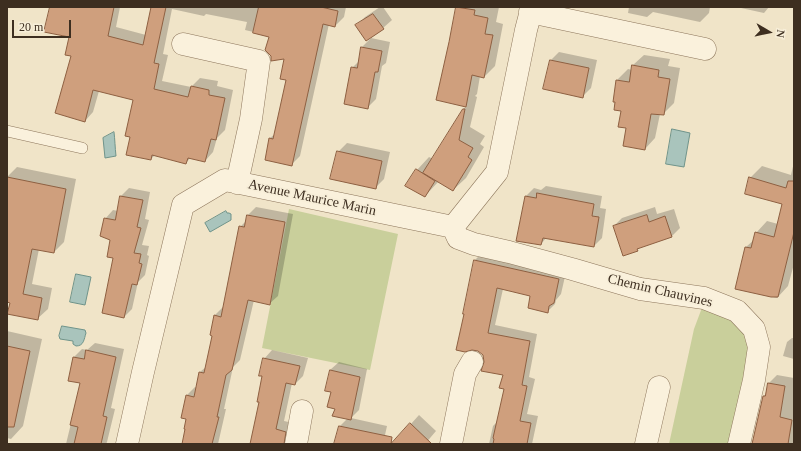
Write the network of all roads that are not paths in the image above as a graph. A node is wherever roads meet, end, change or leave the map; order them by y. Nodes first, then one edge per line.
1 (531, 9) edge
2 (183, 44) dead end
3 (705, 49) dead end
4 (7, 130) edge
5 (82, 148) dead end
6 (237, 183) junction
7 (453, 227) junction
8 (472, 362) dead end
9 (659, 387) dead end
10 (302, 411) dead end
11 (127, 444) edge
12 (296, 444) edge
13 (451, 444) edge
14 (646, 444) edge
15 (739, 444) edge

1 - 3 street
1 - 7 street
2 - 6 street
4 - 5 lane
6 - 7 street, Avenue Maurice Marin
6 - 11 street, Avenue Maurice Marin
7 - 15 street, Chemin Chauvines
8 - 13 street
9 - 14 street
10 - 12 street

